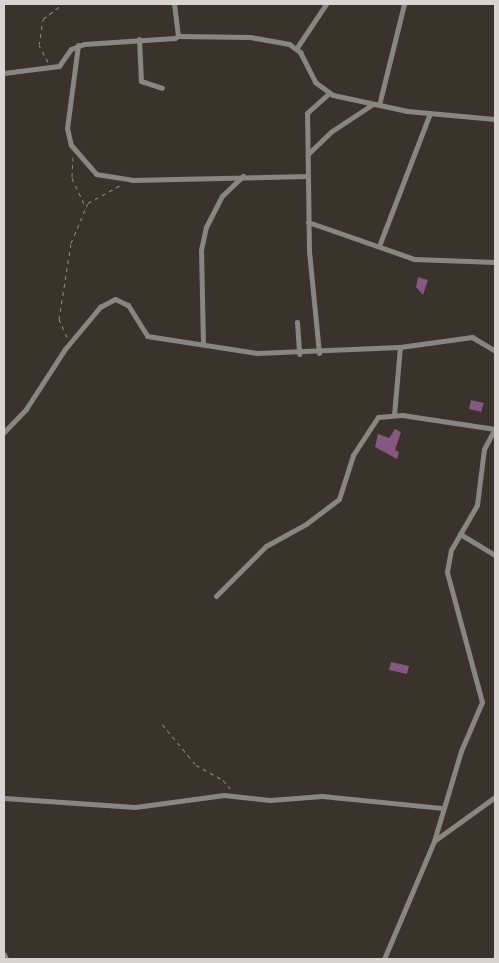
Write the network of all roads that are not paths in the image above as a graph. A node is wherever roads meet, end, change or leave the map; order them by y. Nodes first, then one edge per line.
1 (174, 4) edge
2 (404, 4) edge
3 (322, 5) edge
4 (178, 36) junction
5 (139, 39) junction
6 (78, 45) junction
7 (296, 49) junction
8 (4, 73) edge
9 (162, 88) dead end
10 (329, 93) junction
11 (377, 104) junction
12 (430, 113) junction
13 (495, 119) edge
14 (308, 154) junction
15 (243, 176) junction
16 (308, 176) junction
17 (308, 222) junction
18 (378, 246) junction
19 (495, 262) edge
20 (297, 322) dead end
21 (203, 344) junction
22 (400, 347) junction
23 (495, 351) edge
24 (319, 353) junction
25 (299, 354) junction
26 (394, 415) junction
27 (495, 428) edge
28 (4, 432) edge
29 (460, 534) junction
30 (495, 555) edge
31 (216, 596) dead end
32 (495, 796) edge
33 (4, 798) edge
34 (443, 808) junction
35 (434, 841) junction
36 (4, 954) edge
37 (6, 959) edge
38 (384, 959) edge

1 - 4 street
2 - 11 street
3 - 7 street
4 - 5 street
4 - 7 street
5 - 6 street
5 - 9 street
6 - 8 street
6 - 15 street
7 - 10 street
10 - 11 street
10 - 14 street
11 - 12 street
11 - 14 street
12 - 13 street
12 - 18 street
14 - 16 street
15 - 16 street
15 - 21 street
16 - 17 street
17 - 18 street
17 - 24 street
18 - 19 street
20 - 25 street
21 - 25 street
21 - 28 street
22 - 23 street
22 - 24 street
22 - 26 street
24 - 25 street
26 - 27 street
26 - 31 street
27 - 29 street
29 - 30 street
29 - 34 street
32 - 35 street
33 - 34 street
34 - 35 street
35 - 38 street
36 - 37 street

